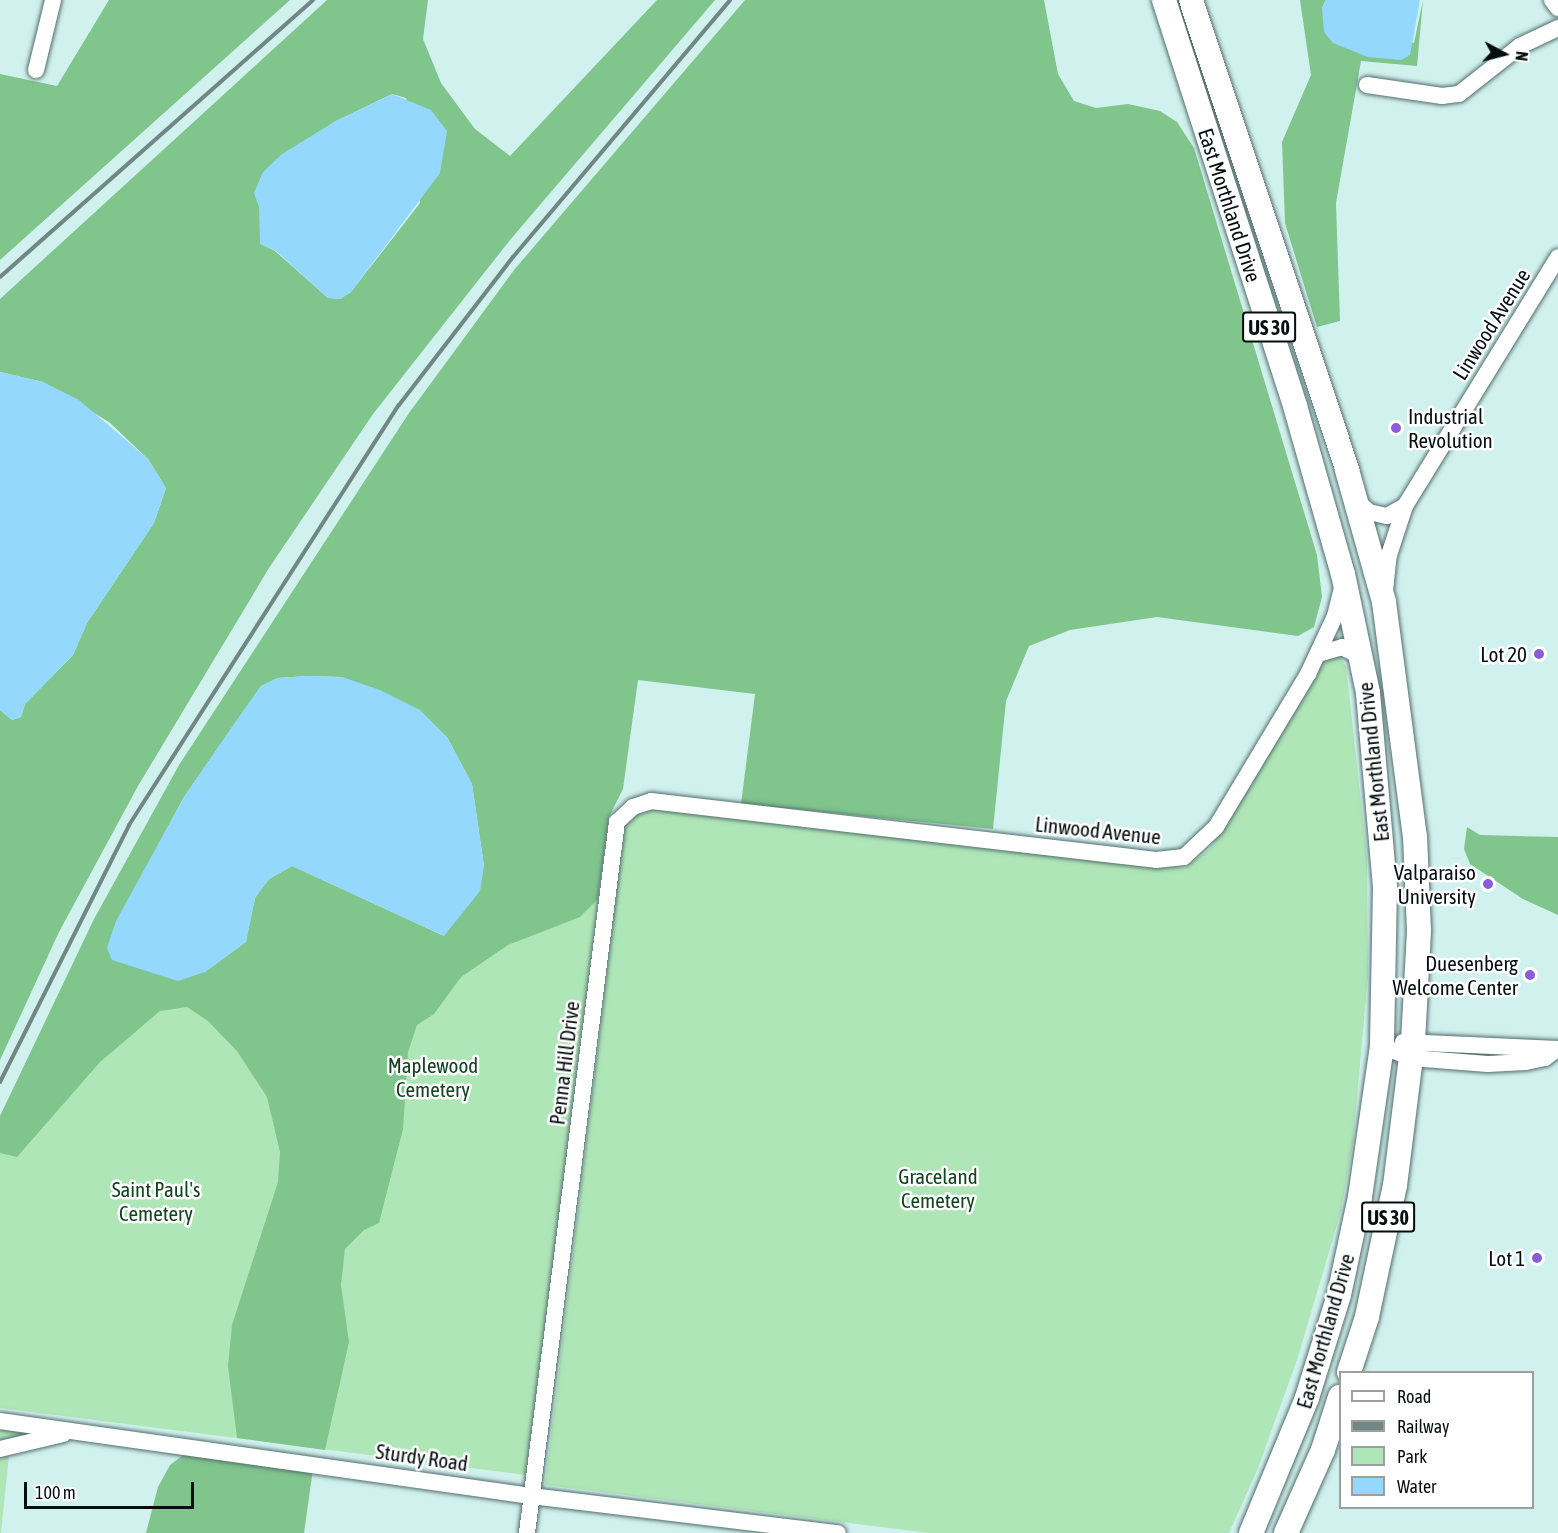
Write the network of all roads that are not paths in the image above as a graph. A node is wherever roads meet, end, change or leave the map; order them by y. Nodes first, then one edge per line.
1 (53, 0) edge
2 (1164, 0) edge
3 (1191, 0) edge
4 (1552, 0) edge
5 (1558, 8) edge
6 (1558, 28) edge
7 (36, 70) dead end
8 (1367, 85) dead end
9 (1558, 257) edge
10 (1358, 502) junction
11 (1405, 506) junction
12 (1344, 578) junction
13 (1384, 602) junction
14 (1318, 654) junction
15 (1362, 657) junction
16 (835, 824) joint
17 (1382, 1046) junction
18 (1412, 1049) junction
19 (1558, 1050) edge
20 (1349, 1371) edge
21 (1339, 1403) edge
22 (0, 1421) edge
23 (87, 1431) junction
24 (0, 1449) edge
25 (531, 1496) junction
26 (527, 1533) edge
27 (838, 1533) edge
28 (1251, 1533) edge
29 (1286, 1533) edge

1 - 7 street
2 - 12 highway, East Morthland Drive / US 30
3 - 10 highway, East Morthland Drive / US 30
4 - 5 street
6 - 8 street
9 - 11 street, Linwood Avenue
10 - 11 street
10 - 13 highway, East Morthland Drive / US 30
11 - 13 street, Linwood Avenue
12 - 14 street, Linwood Avenue
12 - 15 highway, East Morthland Drive / US 30
13 - 18 highway, East Morthland Drive / US 30
14 - 15 street
14 - 16 street, Linwood Avenue
15 - 17 highway, East Morthland Drive / US 30
16 - 25 street, Penna Hill Drive
17 - 18 street
17 - 28 highway, East Morthland Drive / US 30
18 - 19 street
18 - 20 highway, East Morthland Drive / US 30
21 - 29 highway, East Morthland Drive
22 - 23 street, Sturdy Road
23 - 24 street
23 - 25 street, Sturdy Road
25 - 26 street, Penna Hill Drive
25 - 27 street, Sturdy Road

